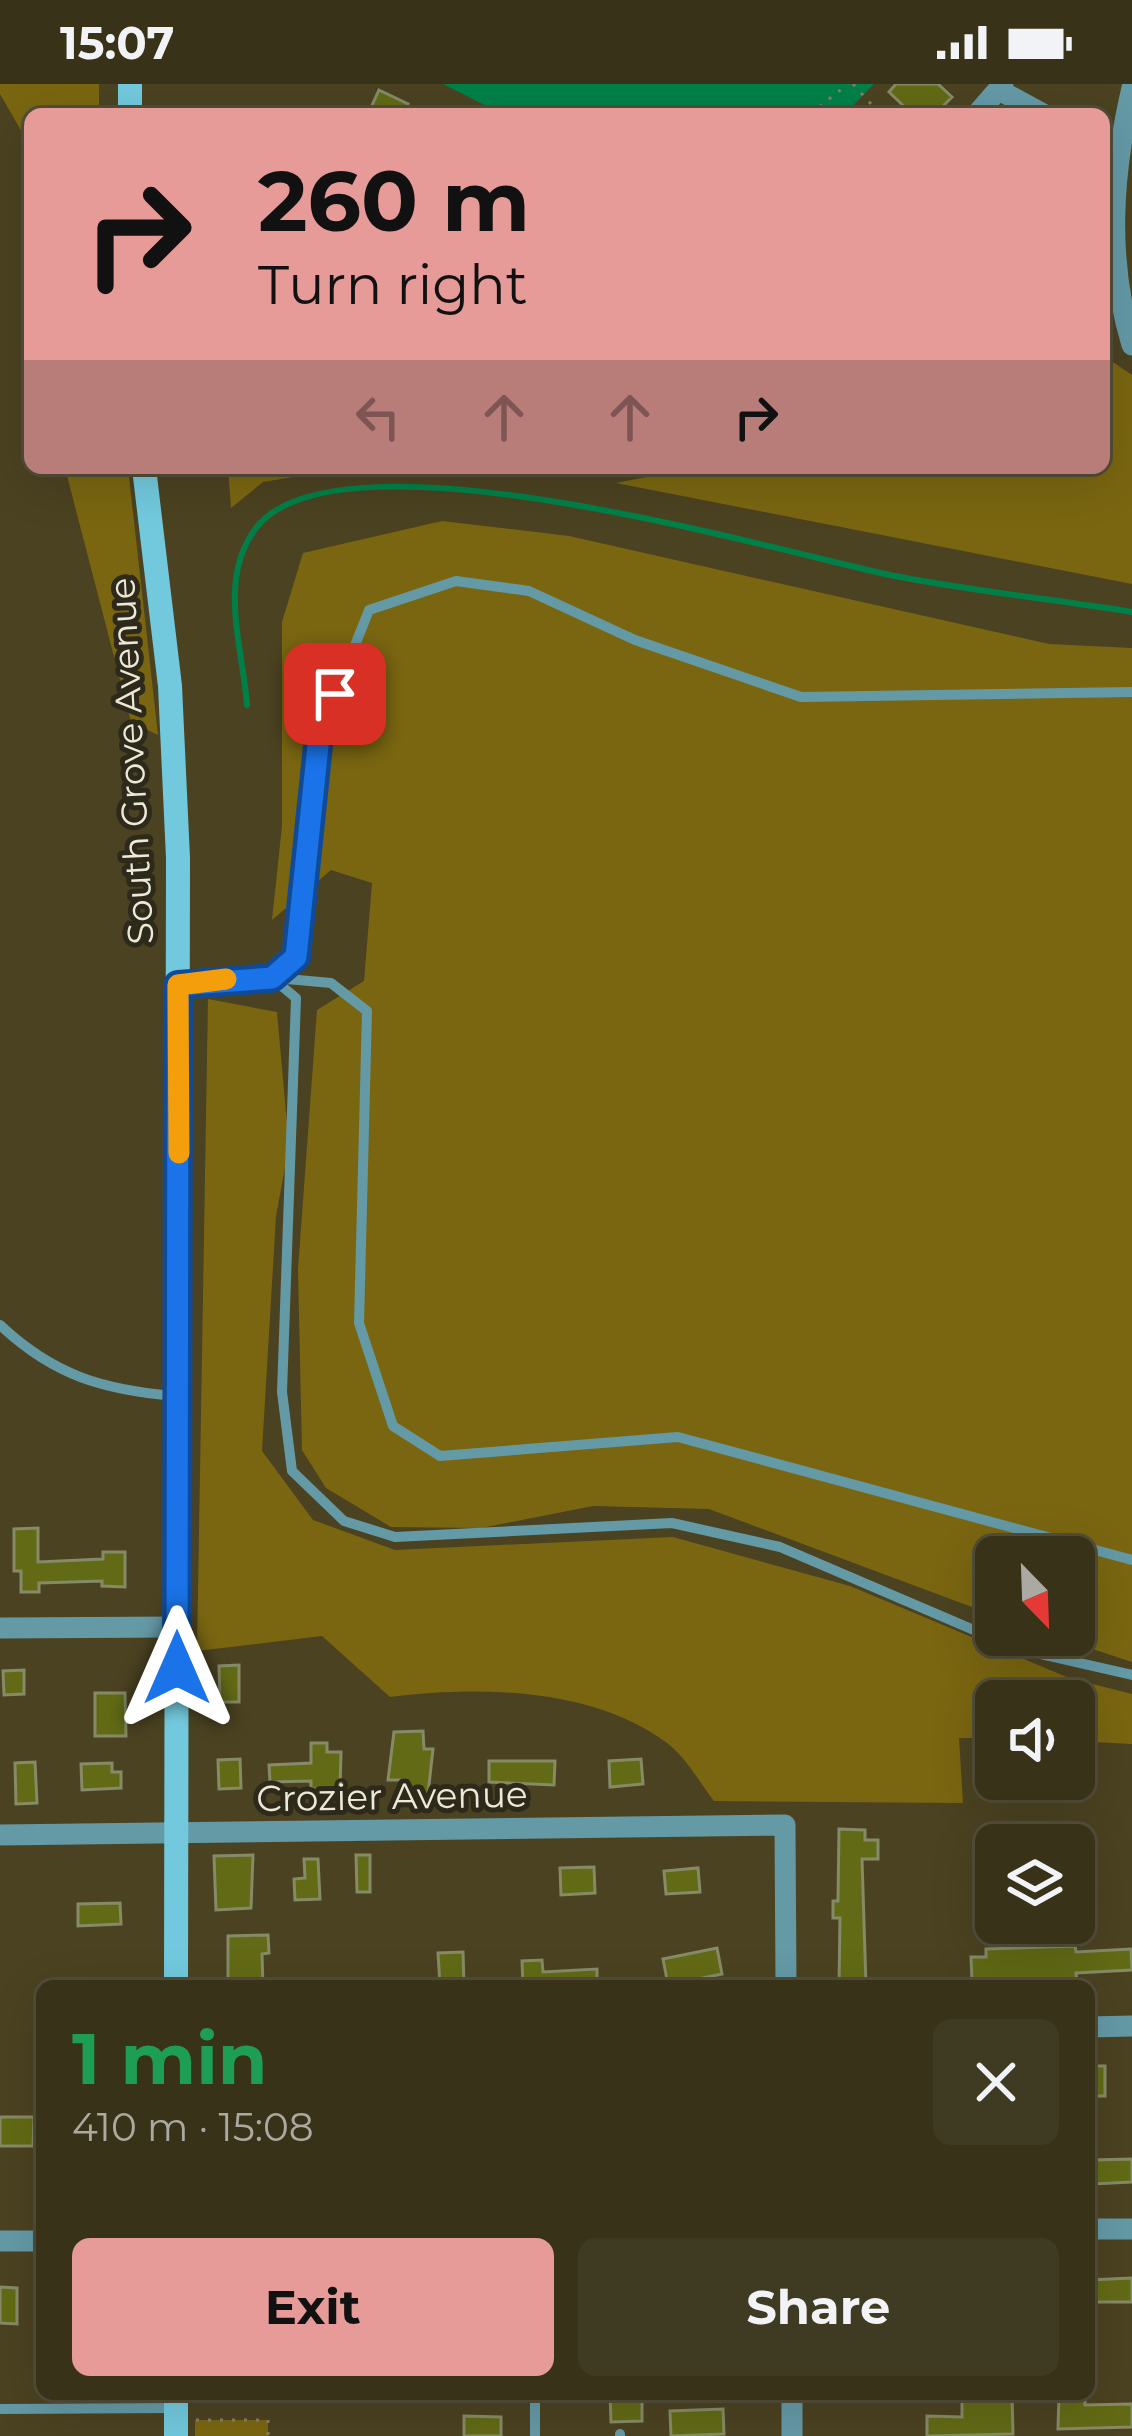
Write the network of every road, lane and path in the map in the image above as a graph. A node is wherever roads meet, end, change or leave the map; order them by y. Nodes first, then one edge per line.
1 (851, 84) edge
2 (1001, 87) edge
3 (1132, 88) edge
4 (871, 104) dead end
5 (818, 108) edge
6 (1034, 108) edge
7 (1110, 151) edge
8 (1132, 345) edge
9 (144, 474) edge
10 (1132, 692) edge
11 (272, 978) junction
12 (178, 985) junction
13 (0, 1325) edge
14 (178, 1397) junction
15 (1132, 1560) edge
16 (177, 1627) junction
17 (0, 1628) edge
18 (1132, 1675) edge
19 (177, 1831) junction
20 (0, 1834) edge
21 (176, 1980) edge
22 (786, 1980) edge
23 (1132, 2026) edge
24 (1095, 2027) edge
25 (1095, 2229) edge
26 (1132, 2229) edge
27 (0, 2241) edge
28 (36, 2241) edge
29 (535, 2400) edge
30 (791, 2400) edge
31 (0, 2409) edge
32 (181, 2414) edge
33 (268, 2436) edge
34 (536, 2436) edge
35 (792, 2436) edge

1 - 4 path
1 - 5 path
2 - 6 street
3 - 7 street
7 - 8 street
9 - 12 main road, South Grove Avenue
10 - 11 lane
11 - 12 lane
11 - 15 lane
11 - 18 lane
12 - 14 main road, South Grove Avenue
13 - 14 lane
14 - 16 main road, South Grove Avenue
16 - 17 street
16 - 19 main road, South Grove Avenue
19 - 20 street, Crozier Avenue
19 - 21 main road, South Grove Avenue
19 - 22 street, Crozier Avenue
23 - 24 street
25 - 26 street
27 - 28 street
29 - 34 lane
30 - 35 street
31 - 32 lane
32 - 33 path

